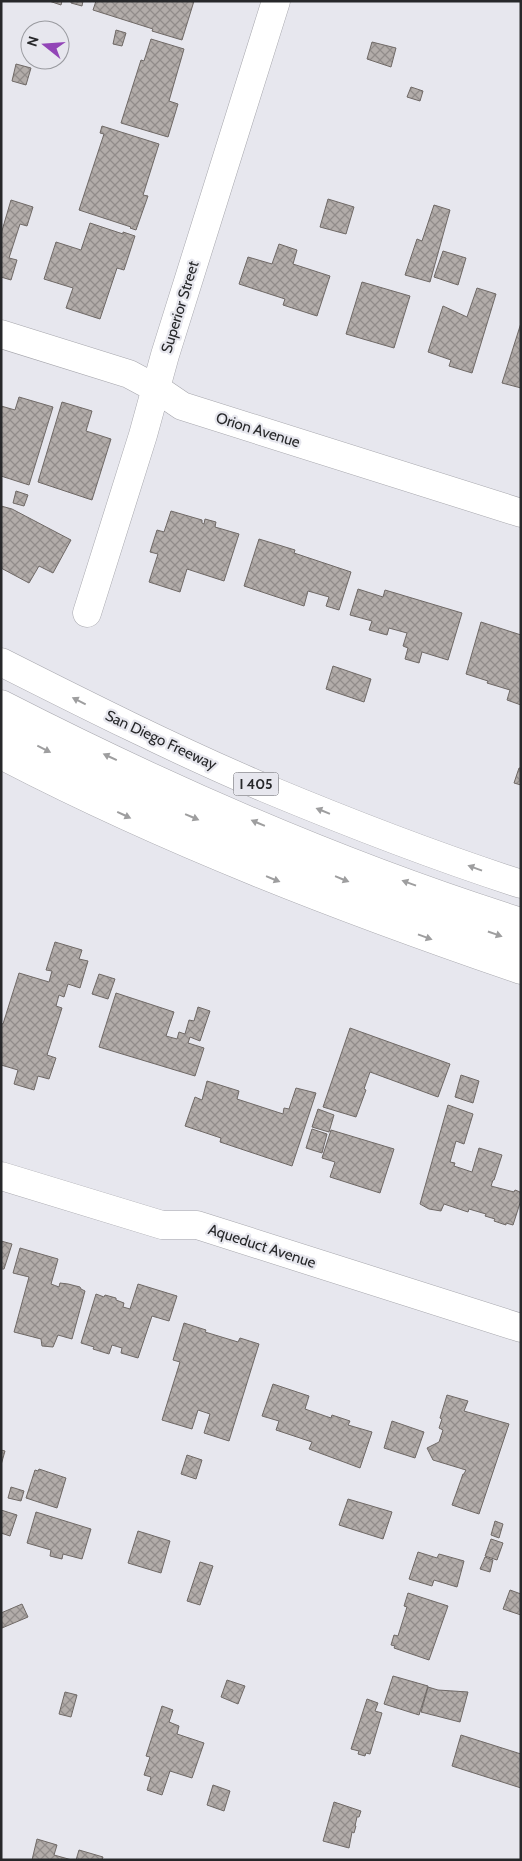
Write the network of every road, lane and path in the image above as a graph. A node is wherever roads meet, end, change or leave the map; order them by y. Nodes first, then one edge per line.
1 (276, 1) edge
2 (1, 334) edge
3 (157, 389) junction
4 (521, 513) edge
5 (86, 613) dead end
6 (1, 662) edge
7 (1, 704) edge
8 (1, 726) edge
9 (1, 755) edge
10 (521, 884) edge
11 (521, 922) edge
12 (521, 943) edge
13 (521, 970) edge
14 (1, 1176) edge
15 (521, 1328) edge

1 - 3 main road, Superior Street
2 - 3 main road, Orion Avenue
3 - 4 main road, Orion Avenue
3 - 5 main road, Superior Street
10 -> 6 main road, San Diego Freeway / I 405
11 -> 7 main road
8 -> 12 main road
9 -> 13 main road
14 - 15 main road, Aqueduct Avenue

